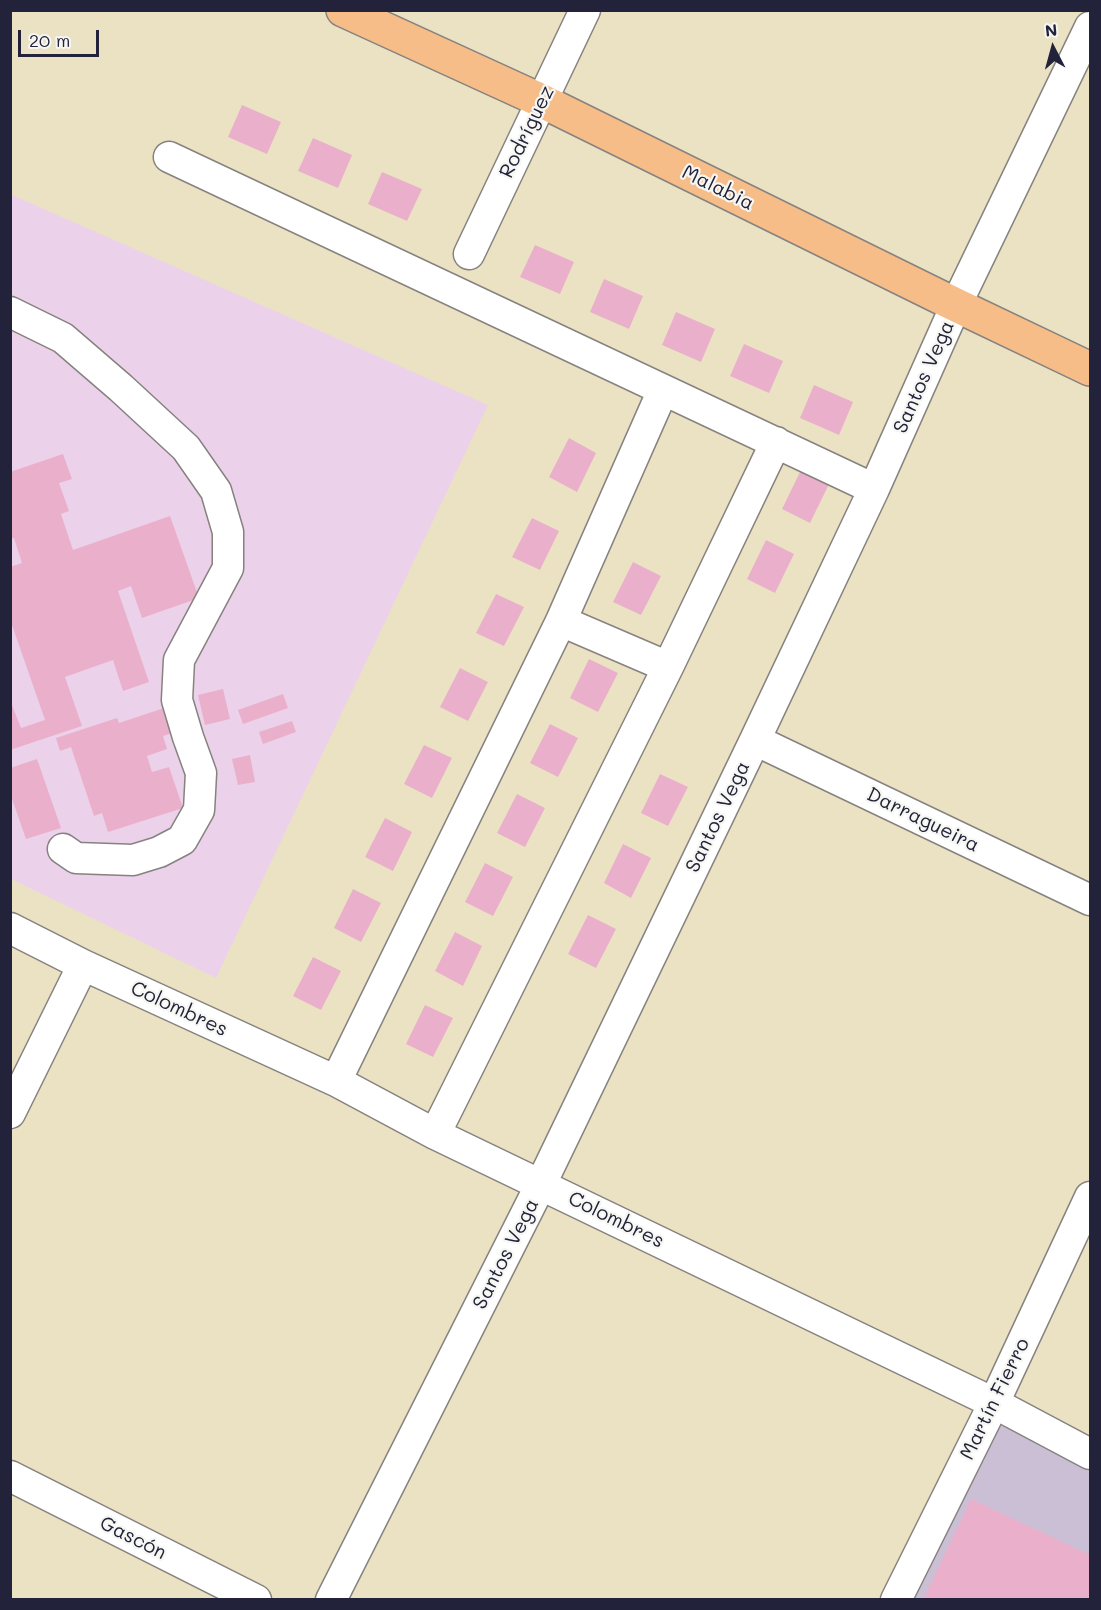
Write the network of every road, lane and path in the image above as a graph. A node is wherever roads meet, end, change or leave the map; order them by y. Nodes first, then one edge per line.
1 (343, 10) edge
2 (585, 10) edge
3 (1090, 27) edge
4 (542, 101) junction
5 (169, 157) dead end
6 (468, 254) junction
7 (423, 276) junction
8 (466, 297) junction
9 (956, 305) junction
10 (10, 312) edge
11 (1090, 369) edge
12 (663, 390) junction
13 (776, 442) junction
14 (874, 489) junction
15 (561, 621) junction
16 (668, 667) junction
17 (755, 740) junction
18 (63, 849) dead end
19 (1090, 900) edge
20 (10, 928) edge
21 (83, 965) junction
22 (336, 1081) junction
23 (10, 1113) edge
24 (435, 1134) junction
25 (541, 1184) junction
26 (1090, 1197) edge
27 (994, 1403) junction
28 (1090, 1454) edge
29 (10, 1476) edge
30 (256, 1599) edge
31 (331, 1599) edge
32 (896, 1599) edge

1 - 4 main road, Malabia
2 - 4 street, Rodríguez
3 - 9 street, Santos Vega
4 - 6 street, Rodríguez
4 - 9 main road, Malabia
5 - 7 street
6 - 7 street
6 - 8 street
7 - 8 street
8 - 12 street
9 - 11 main road, Malabia
9 - 14 street, Santos Vega
10 - 18 street
12 - 13 street
12 - 15 street
13 - 14 street
13 - 16 street
14 - 17 street, Santos Vega
15 - 16 street
15 - 22 street
16 - 24 street
17 - 19 street, Darragueira
17 - 25 street, Santos Vega
20 - 21 street, Colombres
21 - 22 street, Colombres
21 - 23 street
22 - 24 street, Colombres
24 - 25 street, Colombres
25 - 27 street, Colombres
25 - 31 street, Santos Vega
26 - 27 street, Martín Fierro
27 - 28 street, Colombres
27 - 32 street, Martín Fierro
29 - 30 street, Gascón

